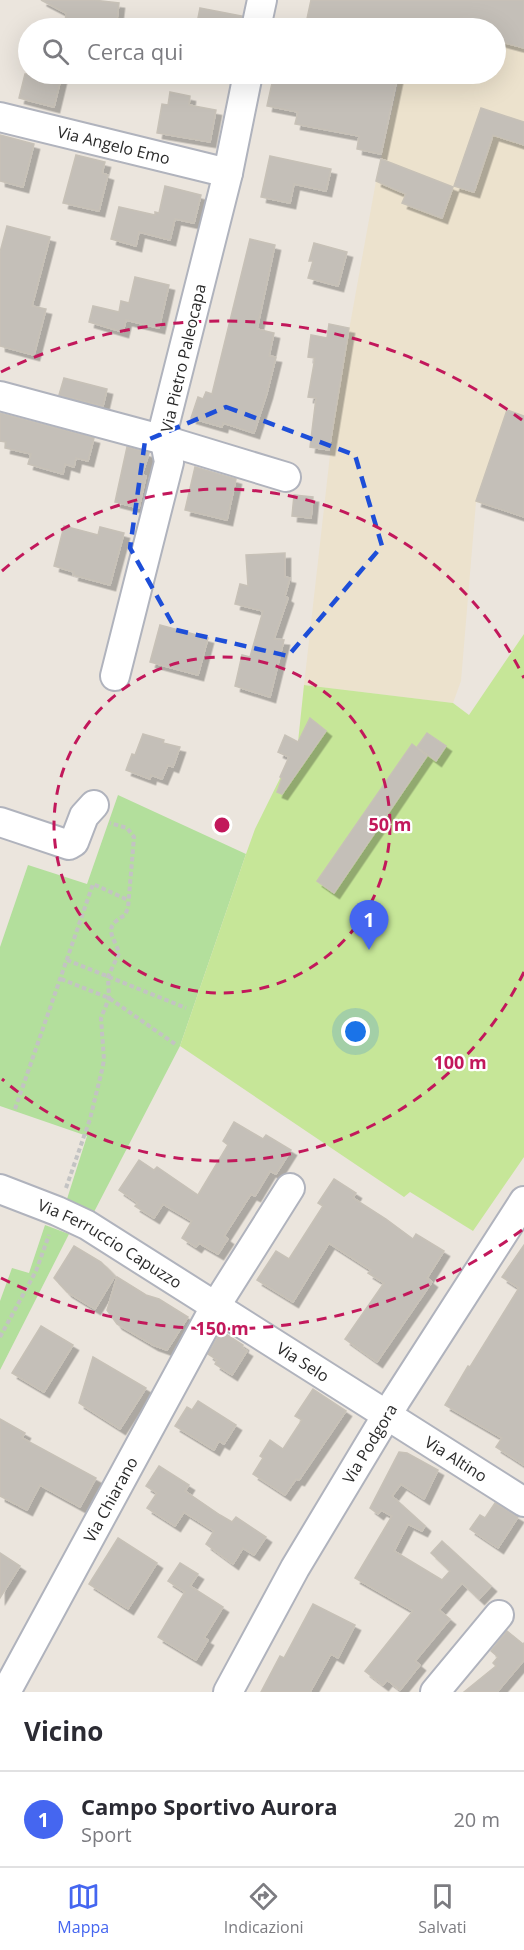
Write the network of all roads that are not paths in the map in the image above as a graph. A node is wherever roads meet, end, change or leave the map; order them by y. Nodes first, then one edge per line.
1 (262, 0) edge
2 (258, 18) edge
3 (246, 84) edge
4 (0, 117) edge
5 (228, 173) junction
6 (0, 396) edge
7 (164, 440) junction
8 (286, 477) dead end
9 (115, 676) dead end
10 (101, 814) road end
11 (0, 822) edge
12 (290, 1188) dead end
13 (0, 1189) edge
14 (524, 1201) edge
15 (215, 1307) junction
16 (387, 1416) junction
17 (524, 1502) edge
18 (499, 1615) dead end
19 (6, 1692) edge
20 (228, 1692) edge
21 (435, 1692) edge

1 - 2 street
3 - 5 street, Via Pietro Paleocapa
4 - 5 street, Via Angelo Emo
5 - 7 street, Via Pietro Paleocapa
6 - 7 street
7 - 8 street
7 - 9 street, Via Pietro Paleocapa
10 - 11 street
12 - 15 street
13 - 15 street, Via Ferruccio Capuzzo
14 - 16 street, Via Podgora
15 - 16 street, Via Selo
15 - 19 street, Via Chiarano
16 - 17 street, Via Altino
16 - 20 street, Via Podgora
18 - 21 street

